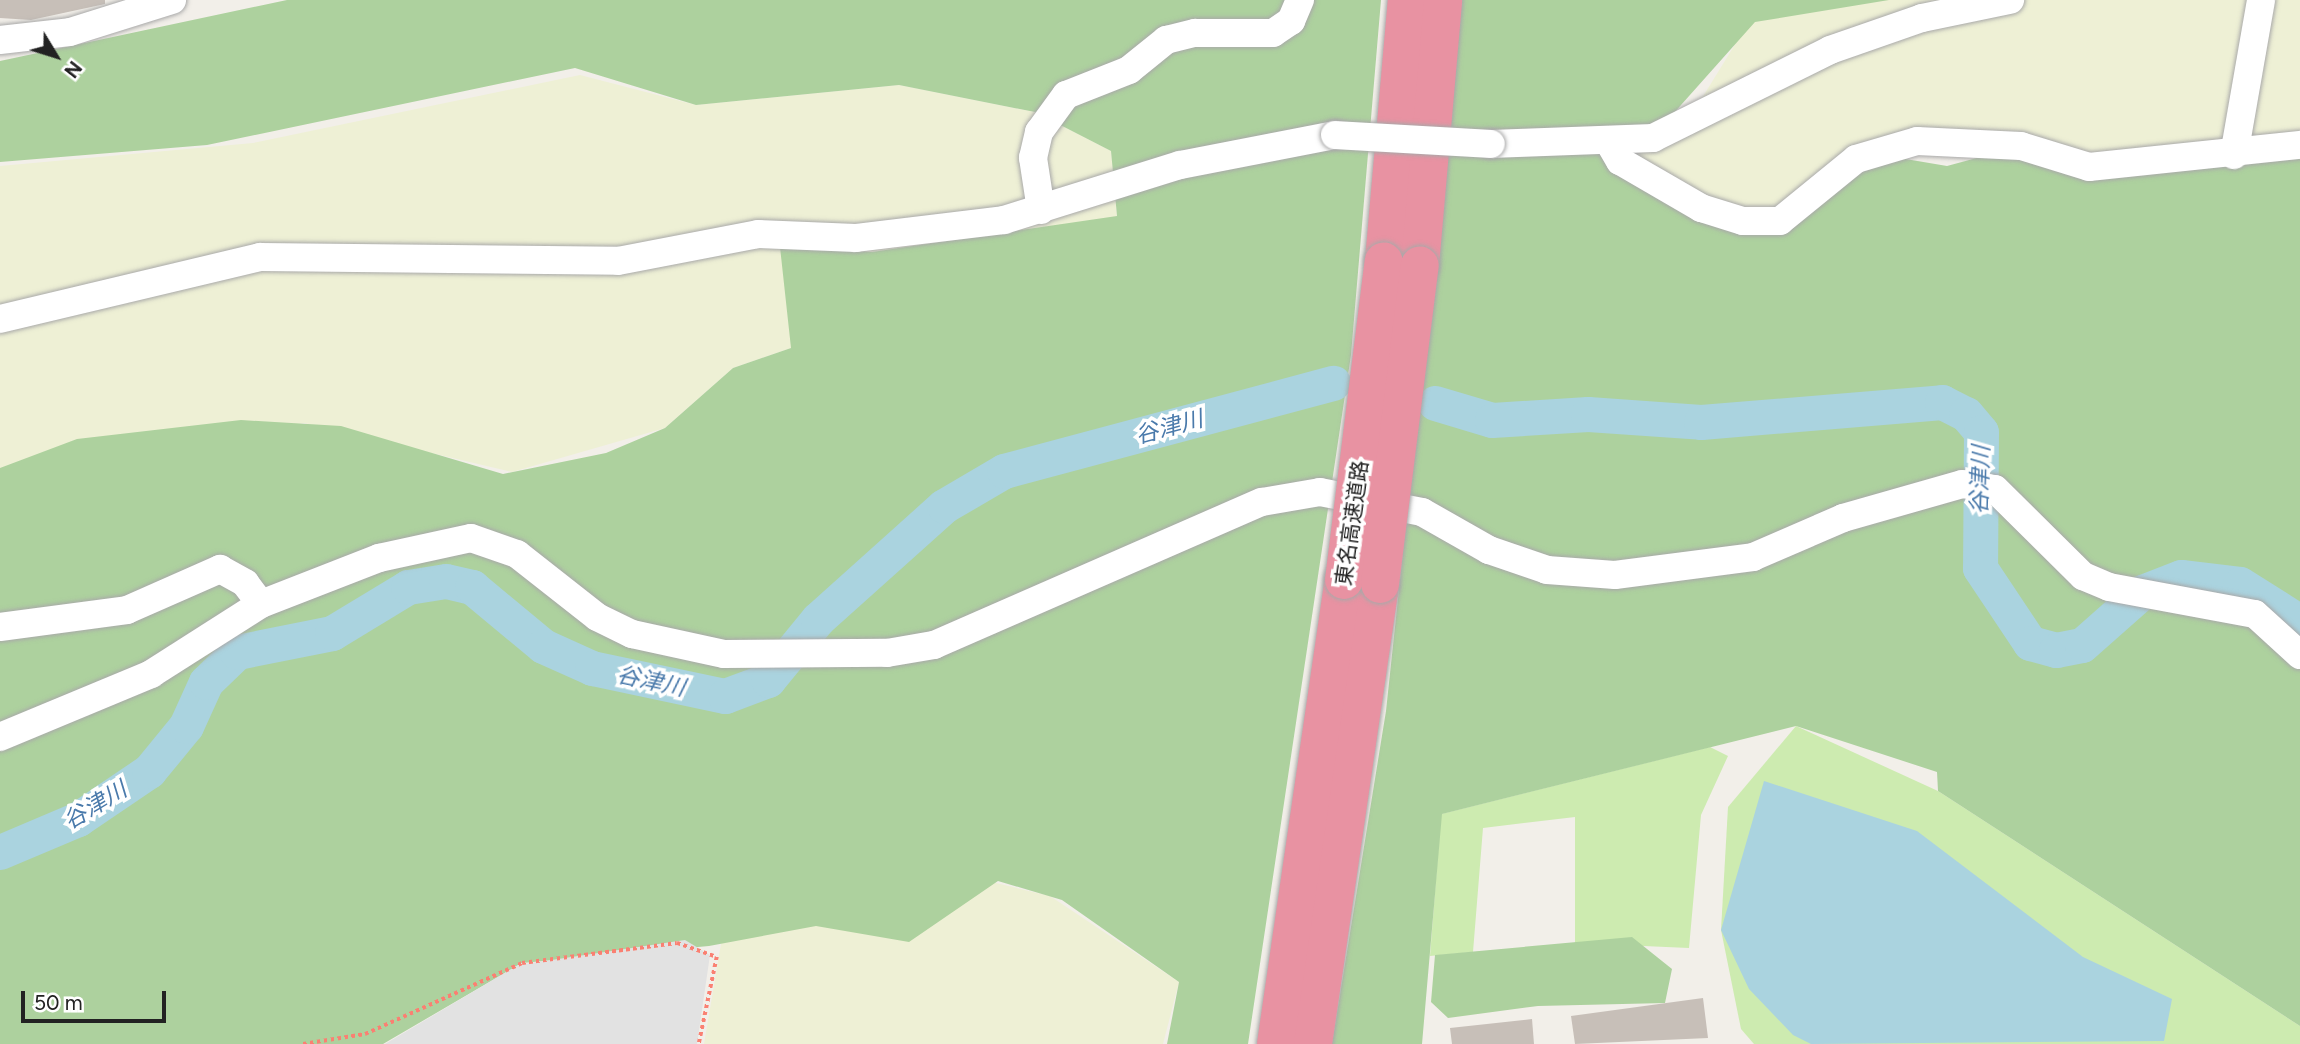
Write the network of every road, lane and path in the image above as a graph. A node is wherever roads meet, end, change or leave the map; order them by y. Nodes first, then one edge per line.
1 (172, 0) edge
2 (1300, 0) edge
3 (1407, 0) edge
4 (1443, 0) edge
5 (2010, 0) edge
6 (2261, 0) edge
7 (0, 40) edge
8 (1610, 144) junction
9 (2300, 145) edge
10 (2234, 155) junction
11 (1041, 210) junction
12 (1402, 263) junction
13 (0, 319) edge
14 (1362, 582) junction
15 (261, 604) junction
16 (0, 627) edge
17 (2300, 655) edge
18 (0, 737) edge
19 (303, 1044) edge
20 (699, 1044) edge
21 (1276, 1044) edge
22 (1314, 1044) edge

1 - 7 street
2 - 11 street
3 - 12 highway, 東名高速道路
4 - 12 highway, 東名高速道路
5 - 8 street
6 - 10 street
8 - 10 street
8 - 11 street, bridge
9 - 10 street
11 - 13 street
12 - 14 highway, 東名高速道路, bridge
14 - 21 highway, 東名高速道路
14 - 22 highway, 東名高速道路
15 - 16 street
15 - 17 street
15 - 18 street
19 - 20 path

